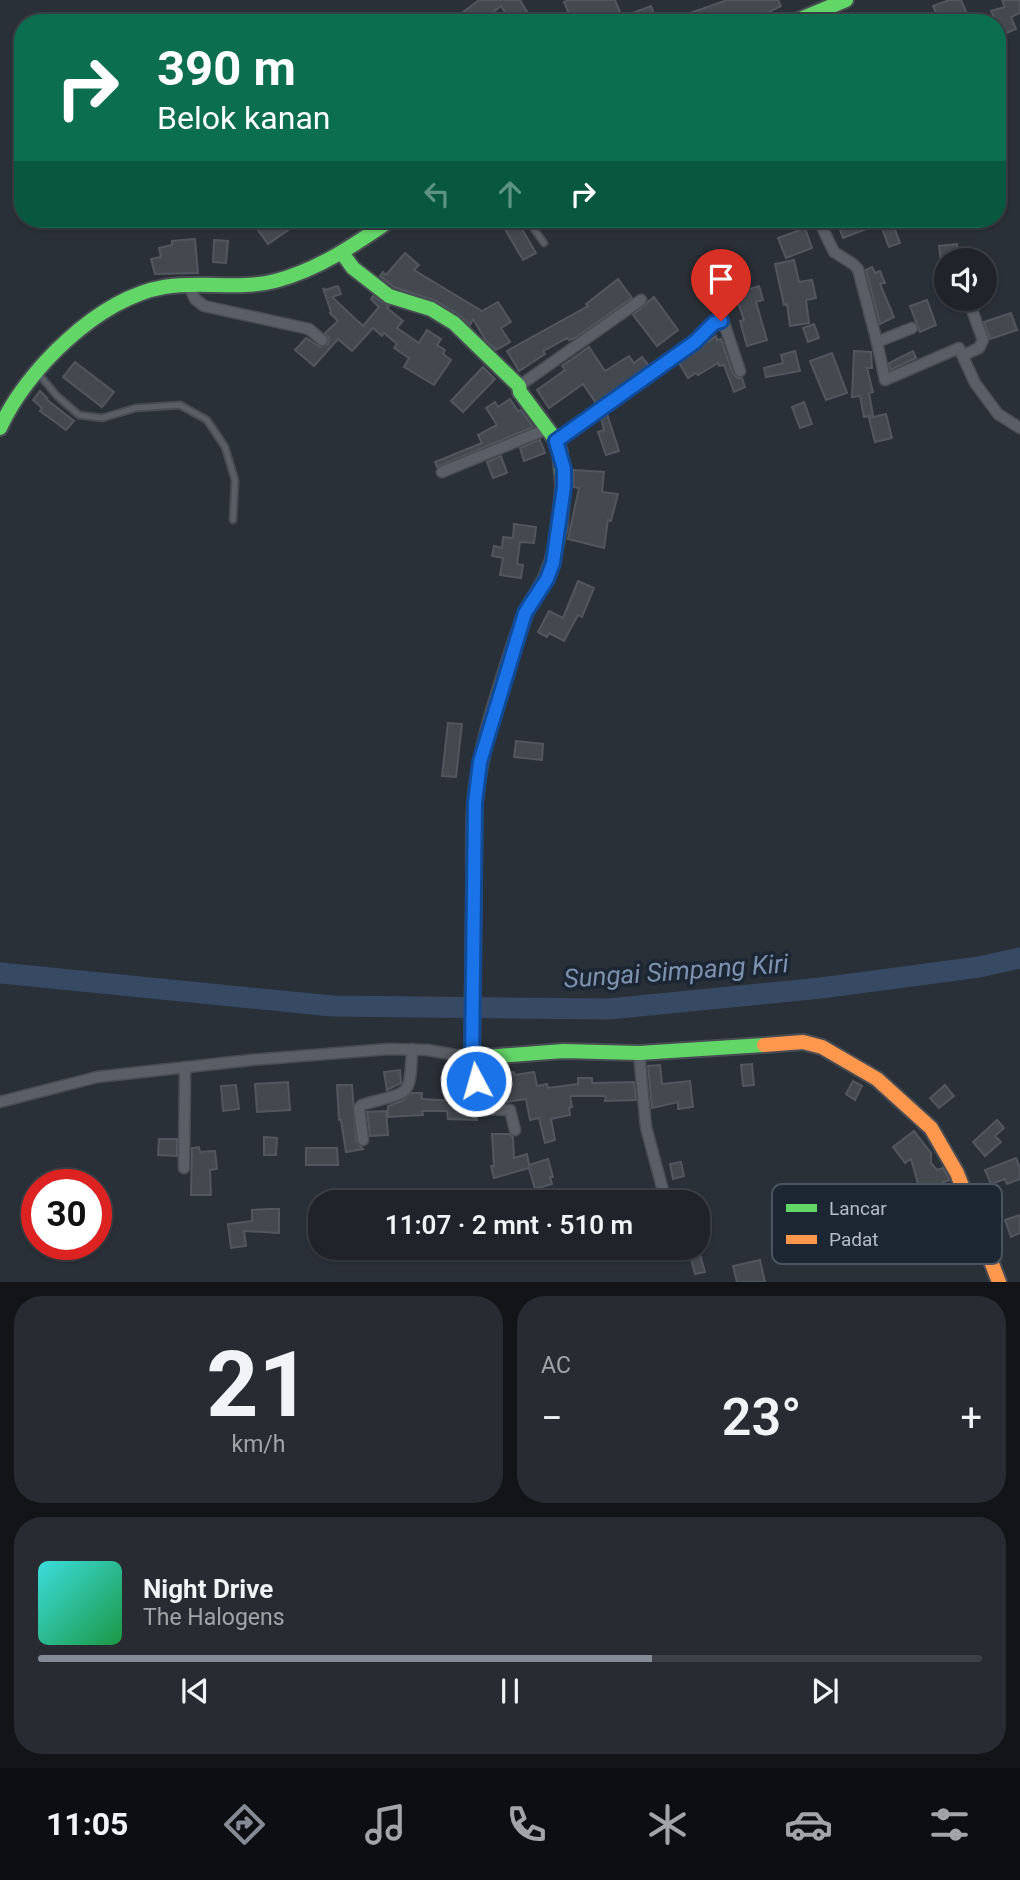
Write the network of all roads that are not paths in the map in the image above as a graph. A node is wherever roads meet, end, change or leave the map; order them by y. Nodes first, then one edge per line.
1 (846, 0) edge
2 (828, 14) edge
3 (379, 228) edge
4 (533, 228) edge
5 (822, 228) edge
6 (544, 243) dead end
7 (342, 253) junction
8 (190, 286) junction
9 (641, 300) dead end
10 (972, 311) edge
11 (912, 328) dead end
12 (322, 340) dead end
13 (877, 342) junction
14 (964, 355) junction
15 (37, 371) junction
16 (740, 372) dead end
17 (519, 386) junction
18 (0, 428) edge
19 (1020, 428) edge
20 (552, 435) junction
21 (442, 472) dead end
22 (233, 520) dead end
23 (412, 1049) junction
24 (472, 1052) junction
25 (639, 1053) junction
26 (185, 1067) junction
27 (0, 1102) edge
28 (515, 1130) dead end
29 (363, 1140) dead end
30 (184, 1168) dead end
31 (961, 1184) edge
32 (663, 1190) edge
33 (992, 1264) edge
34 (999, 1282) edge

1 - 2 main road
3 - 7 main road
4 - 6 lane
5 - 13 street
7 - 8 main road
7 - 17 main road
8 - 12 street
8 - 15 main road
9 - 17 street
10 - 14 street
11 - 13 street
13 - 14 street
14 - 19 street
15 - 18 main road
15 - 22 lane
16 - 20 street
17 - 20 main road
20 - 21 street
20 - 24 main road
23 - 24 street
23 - 26 street
23 - 29 street
24 - 25 main road
24 - 28 street
25 - 31 main road
25 - 32 street
26 - 27 street
26 - 30 street
33 - 34 main road

